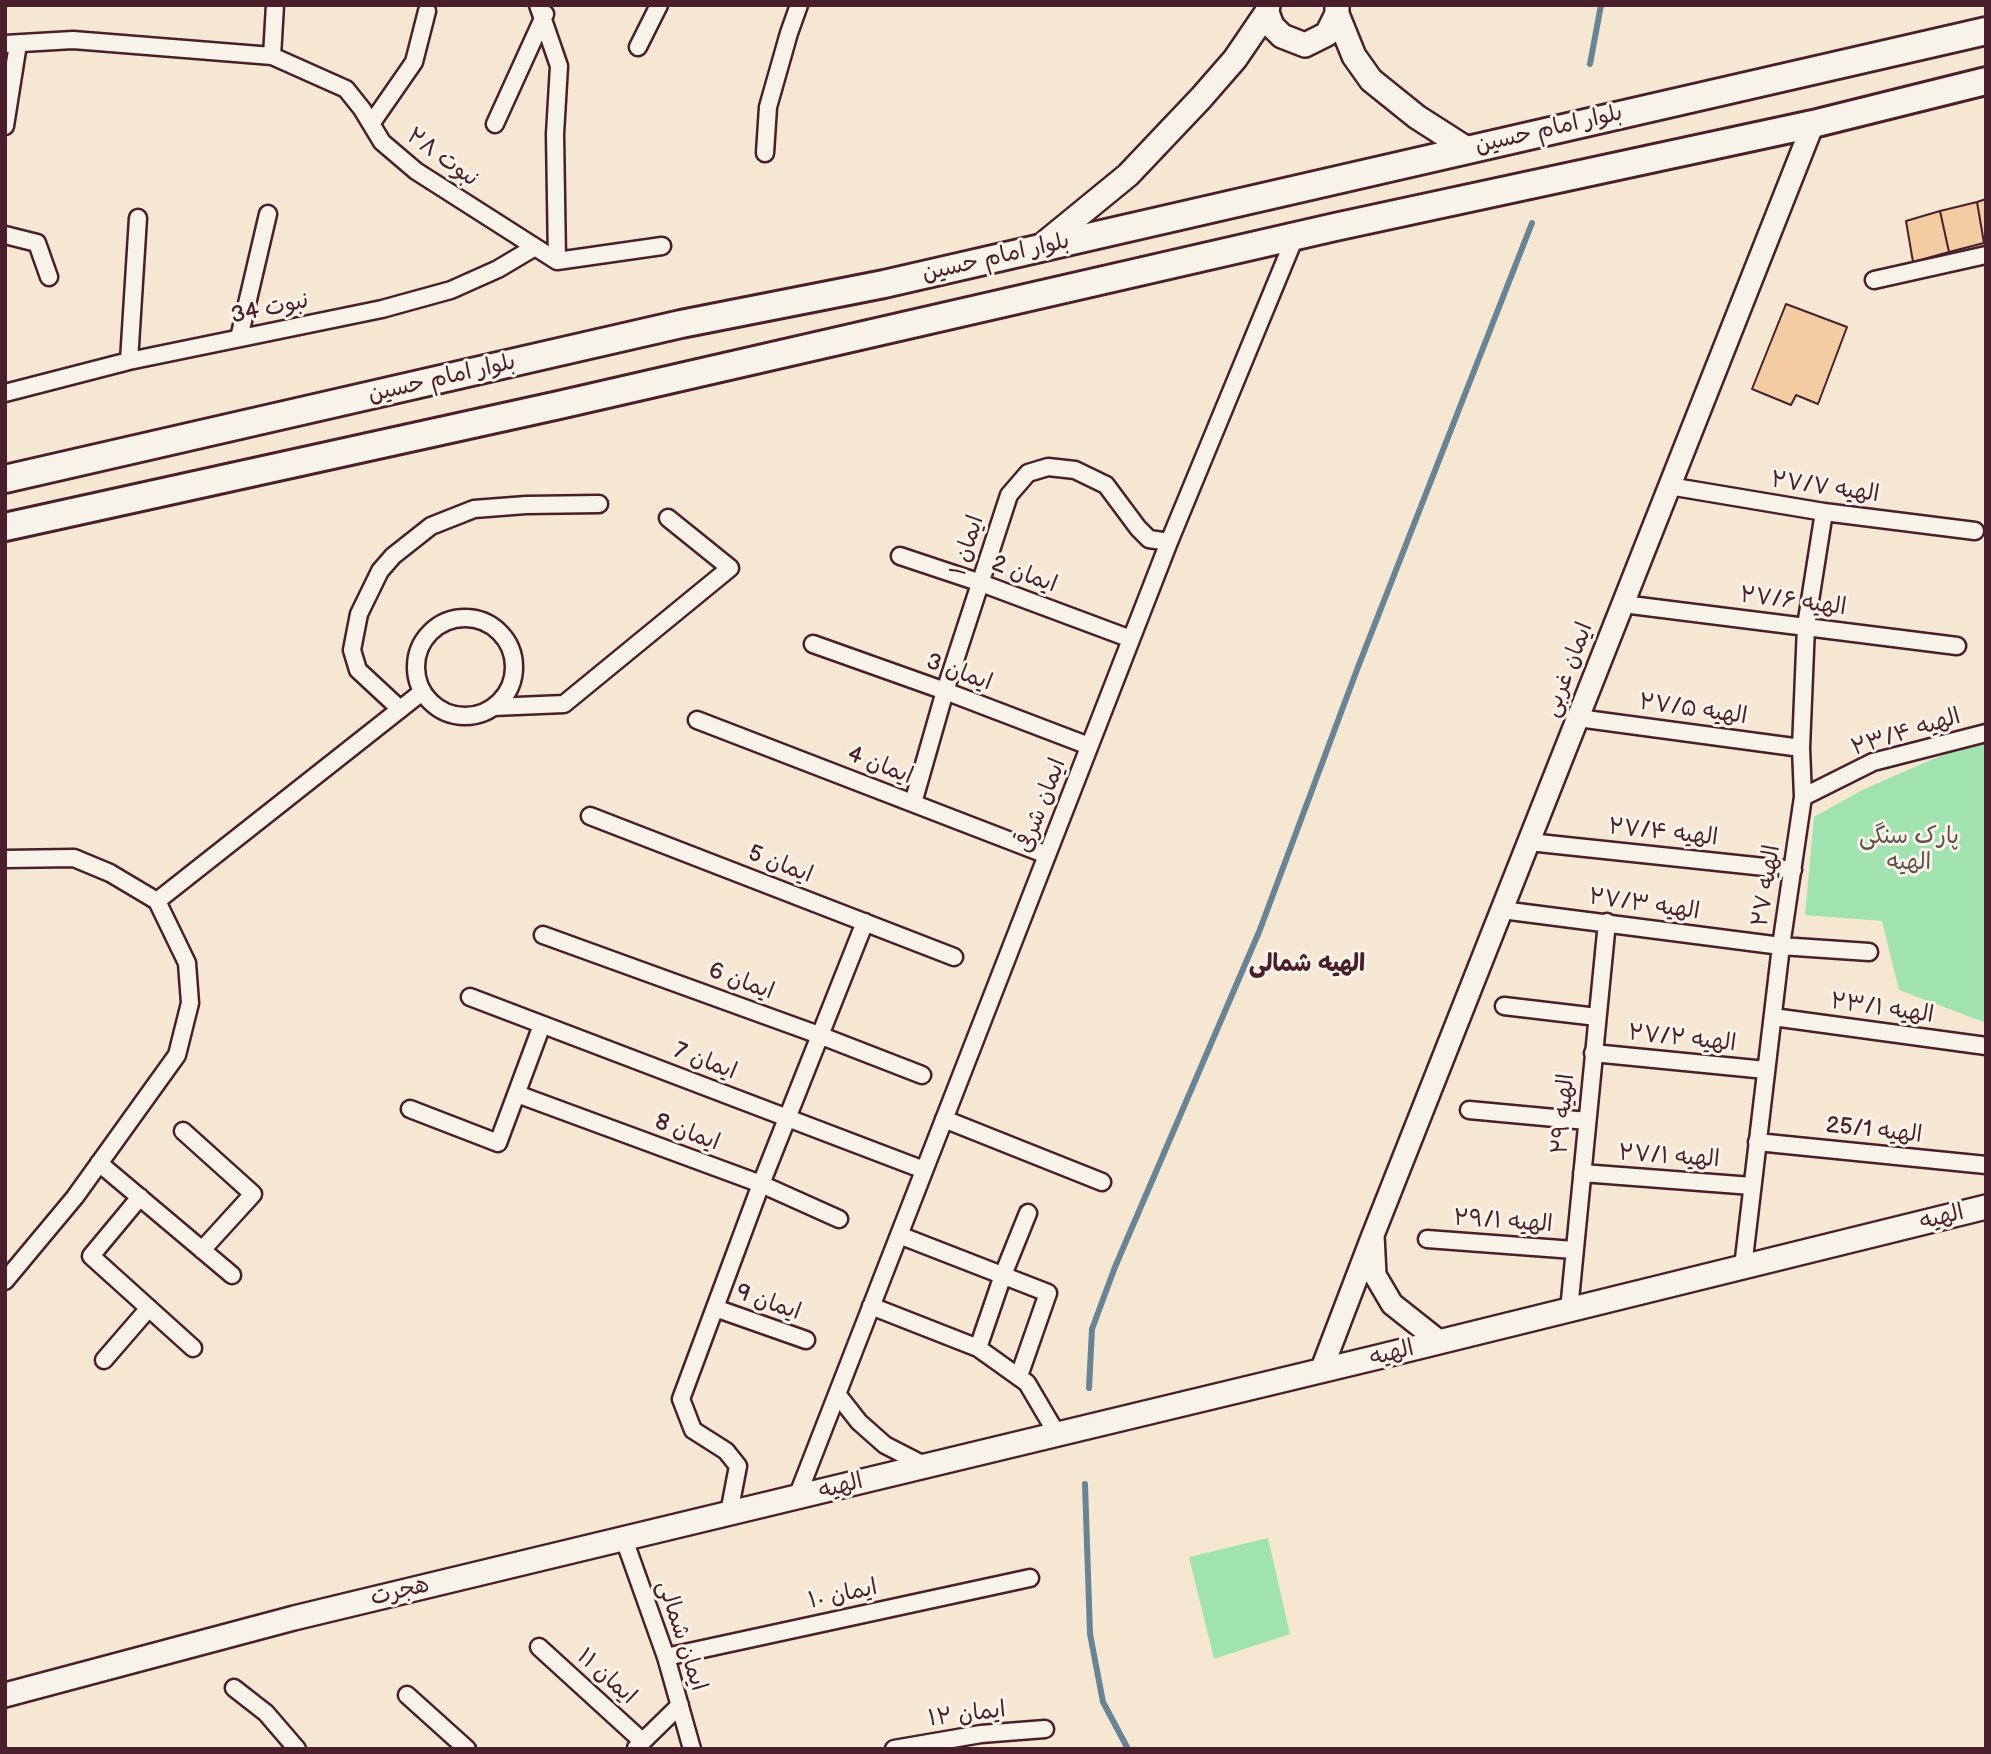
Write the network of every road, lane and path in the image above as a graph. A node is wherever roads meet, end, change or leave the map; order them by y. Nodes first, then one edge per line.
1 (275, 5) edge
2 (659, 5) edge
3 (799, 5) edge
4 (1268, 9) edge
5 (544, 10) edge
6 (1337, 10) edge
7 (427, 11) dead end
8 (1986, 31) edge
9 (12, 44) edge
10 (638, 47) dead end
11 (272, 56) junction
12 (1986, 81) edge
13 (371, 124) junction
14 (495, 124) dead end
15 (1813, 124) junction
16 (5, 126) edge
17 (1467, 149) junction
18 (765, 153) dead end
19 (268, 214) dead end
20 (138, 218) dead end
21 (5, 235) edge
22 (1295, 237) junction
23 (662, 246) dead end
24 (535, 247) junction
25 (1040, 247) junction
26 (1986, 255) edge
27 (557, 261) junction
28 (49, 277) dead end
29 (1874, 280) dead end
30 (239, 338) junction
31 (129, 361) junction
32 (5, 393) edge
33 (5, 479) edge
34 (1669, 486) junction
35 (599, 503) dead end
36 (1824, 512) junction
37 (668, 518) dead end
38 (5, 527) edge
39 (1975, 531) dead end
40 (1169, 542) junction
41 (900, 556) dead end
42 (981, 583) junction
43 (1623, 604) junction
44 (1806, 626) junction
45 (1131, 639) junction
46 (813, 644) dead end
47 (1957, 646) dead end
48 (945, 691) junction
49 (422, 692) junction
50 (493, 707) junction
51 (400, 709) junction
52 (1578, 718) junction
53 (697, 720) dead end
54 (1986, 733) edge
55 (1089, 746) junction
56 (1801, 748) junction
57 (1803, 797) junction
58 (913, 803) junction
59 (590, 816) dead end
60 (1530, 842) junction
61 (1047, 855) junction
62 (5, 859) edge
63 (1793, 870) junction
64 (157, 901) junction
65 (1502, 910) junction
66 (865, 922) junction
67 (1607, 922) junction
68 (543, 935) dead end
69 (1781, 946) junction
70 (1869, 952) dead end
71 (954, 957) dead end
72 (470, 997) dead end
73 (1504, 1006) dead end
74 (1597, 1017) junction
75 (1773, 1017) junction
76 (542, 1025) junction
77 (819, 1035) junction
78 (1986, 1046) edge
79 (1593, 1053) junction
80 (1766, 1070) junction
81 (922, 1075) dead end
82 (517, 1094) junction
83 (410, 1109) dead end
84 (1469, 1110) dead end
85 (787, 1117) junction
86 (944, 1119) junction
87 (1587, 1121) junction
88 (183, 1131) dead end
89 (1757, 1142) junction
90 (99, 1163) junction
91 (1986, 1165) edge
92 (924, 1170) junction
93 (1582, 1173) junction
94 (1102, 1182) dead end
95 (761, 1184) junction
96 (1752, 1186) junction
97 (140, 1197) junction
98 (1986, 1208) edge
99 (1028, 1213) dead end
100 (839, 1219) dead end
101 (899, 1235) junction
102 (1373, 1235) junction
103 (1427, 1239) dead end
104 (202, 1250) junction
105 (1574, 1250) junction
106 (1743, 1267) junction
107 (232, 1275) dead end
108 (1003, 1275) junction
109 (5, 1281) edge
110 (872, 1306) junction
111 (149, 1308) junction
112 (715, 1308) junction
113 (1569, 1310) junction
114 (806, 1340) dead end
115 (1440, 1342) junction
116 (193, 1348) dead end
117 (978, 1348) junction
118 (104, 1360) dead end
119 (1321, 1371) junction
120 (1018, 1376) junction
121 (837, 1394) junction
122 (1057, 1434) junction
123 (926, 1466) junction
124 (797, 1497) junction
125 (729, 1513) junction
126 (624, 1539) junction
127 (1030, 1578) dead end
128 (539, 1647) dead end
129 (666, 1657) junction
130 (234, 1688) dead end
131 (5, 1695) edge
132 (407, 1695) dead end
133 (680, 1705) junction
134 (1045, 1729) dead end
135 (981, 1734) junction
136 (639, 1745) edge
137 (297, 1749) edge
138 (467, 1749) edge
139 (692, 1749) edge
140 (894, 1749) edge
141 (972, 1749) edge

1 - 11 street
2 - 10 street
3 - 18 street
4 - 6 main road
4 - 25 main road
5 - 14 street
5 - 27 street
6 - 17 main road
7 - 13 street
8 - 17 main road, بلوار امام حسین
9 - 11 street, نبوت ۲۸
9 - 16 street
11 - 13 street, نبوت ۲۸
12 - 15 main road, بلوار امام حسین
13 - 24 street, نبوت ۲۸
15 - 22 main road, بلوار امام حسین
15 - 34 street, ایمان غربی
17 - 25 main road, بلوار امام حسین
19 - 30 street
20 - 31 street
21 - 28 street
22 - 38 main road, بلوار امام حسین
22 - 40 street, ایمان شرقی
23 - 27 street
24 - 27 street, نبوت ۲۸
24 - 30 street, نبوت 34
25 - 33 main road, بلوار امام حسین
26 - 29 street
30 - 31 street, نبوت 34
31 - 32 street, نبوت 34
34 - 36 street, الهیه ۲۷/۷
34 - 43 street, ایمان غربی
35 - 51 street
36 - 39 street, الهیه ۲۷/۷
36 - 44 street, الهیه ۲۷
37 - 50 street
40 - 42 street, ایمان ۱
40 - 45 street, ایمان شرقی
41 - 42 street, ایمان 2
42 - 45 street, ایمان 2
42 - 48 street, ایمان ۱
43 - 44 street, الهیه ۲۷/۶
43 - 52 street, ایمان غربی
44 - 47 street, الهیه ۲۷/۶
44 - 56 street, الهیه ۲۷
45 - 55 street, ایمان شرقی
46 - 48 street, ایمان 3
48 - 55 street, ایمان 3
48 - 58 street, ایمان ۱
49 - 50 street
49 - 50 street
49 - 51 street
51 - 64 street
52 - 56 street, الهیه ۲۷/۵
52 - 60 street, ایمان غربی
53 - 58 street, ایمان 4
54 - 57 street, الهیه ۲۳/۴
55 - 61 street, ایمان شرقی
56 - 57 street, الهیه ۲۷
57 - 63 street, الهیه ۲۷
58 - 61 street, ایمان 4
59 - 66 street, ایمان 5
60 - 63 street, الهیه ۲۷/۴
60 - 65 street, ایمان غربی
61 - 86 street, ایمان شرقی
62 - 64 street
63 - 69 street, الهیه ۲۷
64 - 90 street
65 - 67 street, الهیه ۲۷/۳
65 - 102 street, ایمان غربی
66 - 71 street, ایمان 5
66 - 77 street
67 - 69 street, الهیه ۲۷/۳
67 - 74 street, الهیه ۲۹
68 - 77 street, ایمان 6
69 - 70 street, الهیه ۲۷/۳
69 - 75 street, الهیه ۲۷
72 - 76 street, ایمان 7
73 - 74 street
74 - 79 street, الهیه ۲۹
75 - 78 street, الهیه ۲۳/۱
75 - 80 street, الهیه ۲۷
76 - 82 street
76 - 85 street, ایمان 7
77 - 81 street, ایمان 6
77 - 85 street
79 - 80 street, الهیه ۲۷/۲
79 - 87 street, الهیه ۲۹
80 - 89 street, الهیه ۲۷
82 - 83 street
82 - 95 street, ایمان 8
84 - 87 street
85 - 92 street, ایمان 7
85 - 95 street
86 - 92 street, ایمان شرقی
86 - 94 street
87 - 93 street, الهیه ۲۹
88 - 104 street
89 - 91 street, الهیه 25/1
89 - 96 street, الهیه ۲۷
90 - 97 street
90 - 109 street
92 - 101 street, ایمان شرقی
93 - 96 street, الهیه ۲۷/۱
93 - 105 street, الهیه ۲۹
95 - 100 street, ایمان 8
95 - 112 street
96 - 106 street, الهیه ۲۷
97 - 104 street
97 - 111 street
98 - 106 main road, الهیه
99 - 108 street
101 - 108 street
101 - 110 street, ایمان شرقی
102 - 115 street
102 - 119 street, ایمان غربی
103 - 105 street, الهیه ۲۹/۱
104 - 107 street
105 - 113 street, الهیه ۲۹
106 - 113 main road, الهیه
108 - 117 street
108 - 120 street
110 - 117 street
110 - 121 street, ایمان شرقی
111 - 116 street
111 - 118 street
112 - 114 street, ایمان 9
112 - 125 street
113 - 115 main road, الهیه
115 - 119 main road, الهیه
117 - 120 street
119 - 122 main road, الهیه
120 - 122 street
121 - 123 street
121 - 124 street, ایمان شرقی
122 - 123 main road, الهیه
123 - 124 main road, الهیه
124 - 125 main road, هجرت
125 - 126 main road, هجرت
126 - 129 street, ایمان شمالی
126 - 131 main road, هجرت
127 - 129 street, ایمان ۱۰
128 - 136 street, ایمان ۱۱
129 - 133 street, ایمان شمالی
130 - 137 street
132 - 138 street
133 - 136 street
133 - 139 street, ایمان شمالی
134 - 135 street, ایمان ۱۲
135 - 140 street, ایمان ۱۲
135 - 141 street

